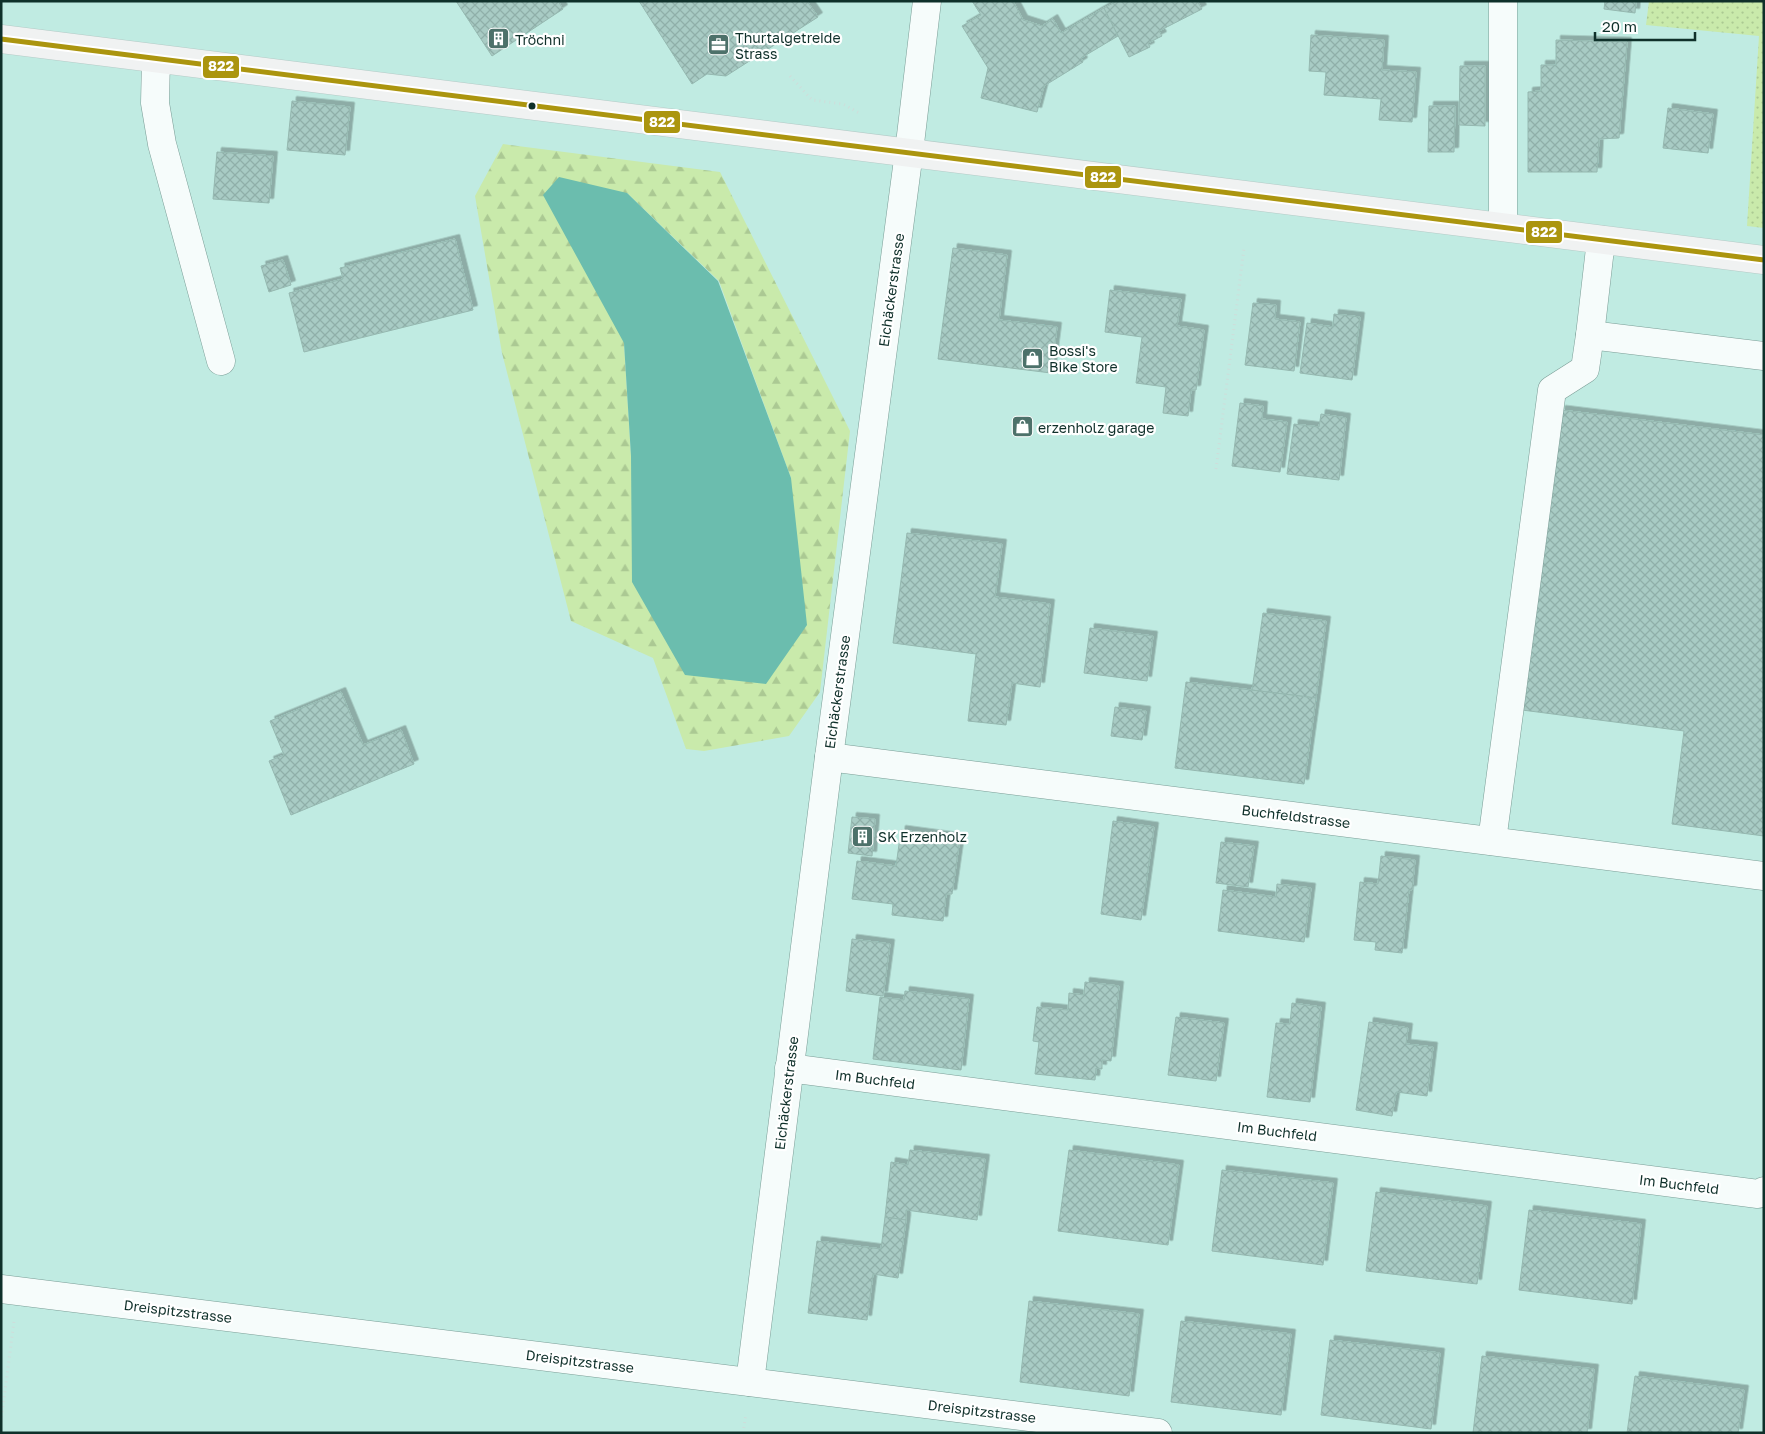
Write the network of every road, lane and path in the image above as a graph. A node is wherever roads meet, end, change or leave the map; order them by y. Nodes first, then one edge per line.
1 (927, 1) edge
2 (1503, 1) edge
3 (1, 39) edge
4 (156, 59) junction
5 (790, 76) dead end
6 (867, 117) dead end
7 (909, 152) junction
8 (1504, 226) junction
9 (1601, 240) junction
10 (1244, 248) dead end
11 (1764, 260) edge
12 (1590, 336) junction
13 (1764, 356) edge
14 (221, 361) dead end
15 (1216, 469) dead end
16 (829, 757) junction
17 (1492, 841) junction
18 (1764, 876) edge
19 (789, 1068) junction
20 (1764, 1191) edge
21 (10, 1290) edge
22 (750, 1382) junction
23 (1, 1422) edge
24 (1158, 1433) edge

1 - 7 street, Eichäckerstrasse
2 - 8 street
3 - 4 main road
4 - 7 main road
4 - 14 street
5 - 6 path
7 - 8 main road
7 - 16 street, Eichäckerstrasse
8 - 9 main road
9 - 11 main road
9 - 12 street
10 - 15 path
12 - 13 street
12 - 17 street
16 - 17 street, Buchfeldstrasse
16 - 19 street, Eichäckerstrasse
17 - 18 street, Buchfeldstrasse
19 - 20 street, Im Buchfeld
19 - 22 street, Eichäckerstrasse
21 - 22 street, Dreispitzstrasse
21 - 23 path
22 - 24 street, Dreispitzstrasse

